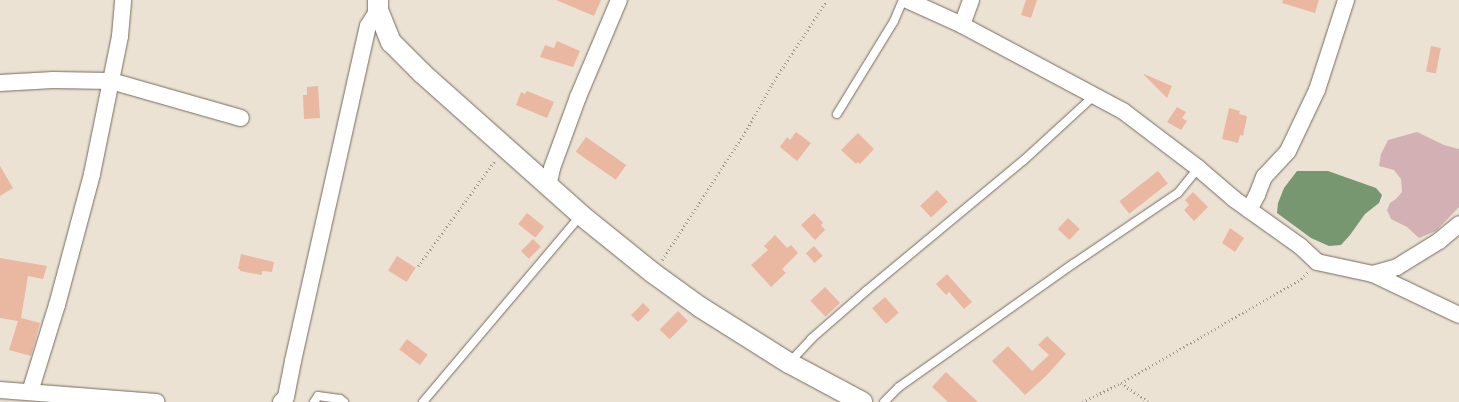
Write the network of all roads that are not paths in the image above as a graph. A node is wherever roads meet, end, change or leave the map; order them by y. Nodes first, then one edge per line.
1 (123, 0) edge
2 (619, 0) edge
3 (903, 0) edge
4 (907, 0) edge
5 (971, 0) edge
6 (1346, 0) edge
7 (378, 5) edge
8 (962, 25) junction
9 (111, 81) junction
10 (0, 82) edge
11 (1095, 95) junction
12 (837, 114) dead end
13 (241, 118) dead end
14 (1198, 168) junction
15 (548, 187) junction
16 (1249, 210) junction
17 (581, 215) junction
18 (1459, 224) edge
19 (1373, 274) junction
20 (1459, 315) edge
21 (789, 363) junction
22 (0, 390) edge
23 (30, 392) junction
24 (286, 400) edge
25 (157, 402) edge
26 (314, 402) edge
27 (344, 402) edge
28 (423, 402) edge
29 (862, 402) edge
30 (884, 402) edge

1 - 9 street
2 - 15 street
3 - 12 lane
4 - 8 street
5 - 8 street
6 - 16 street
7 - 15 street
7 - 24 street
8 - 11 street
9 - 10 street
9 - 13 street
9 - 23 street
11 - 14 street
11 - 21 lane
14 - 16 street
14 - 30 lane
15 - 17 street
16 - 19 street
17 - 21 street
17 - 28 lane
18 - 19 street
19 - 20 street
21 - 29 street
22 - 23 street
23 - 25 street
26 - 27 lane

